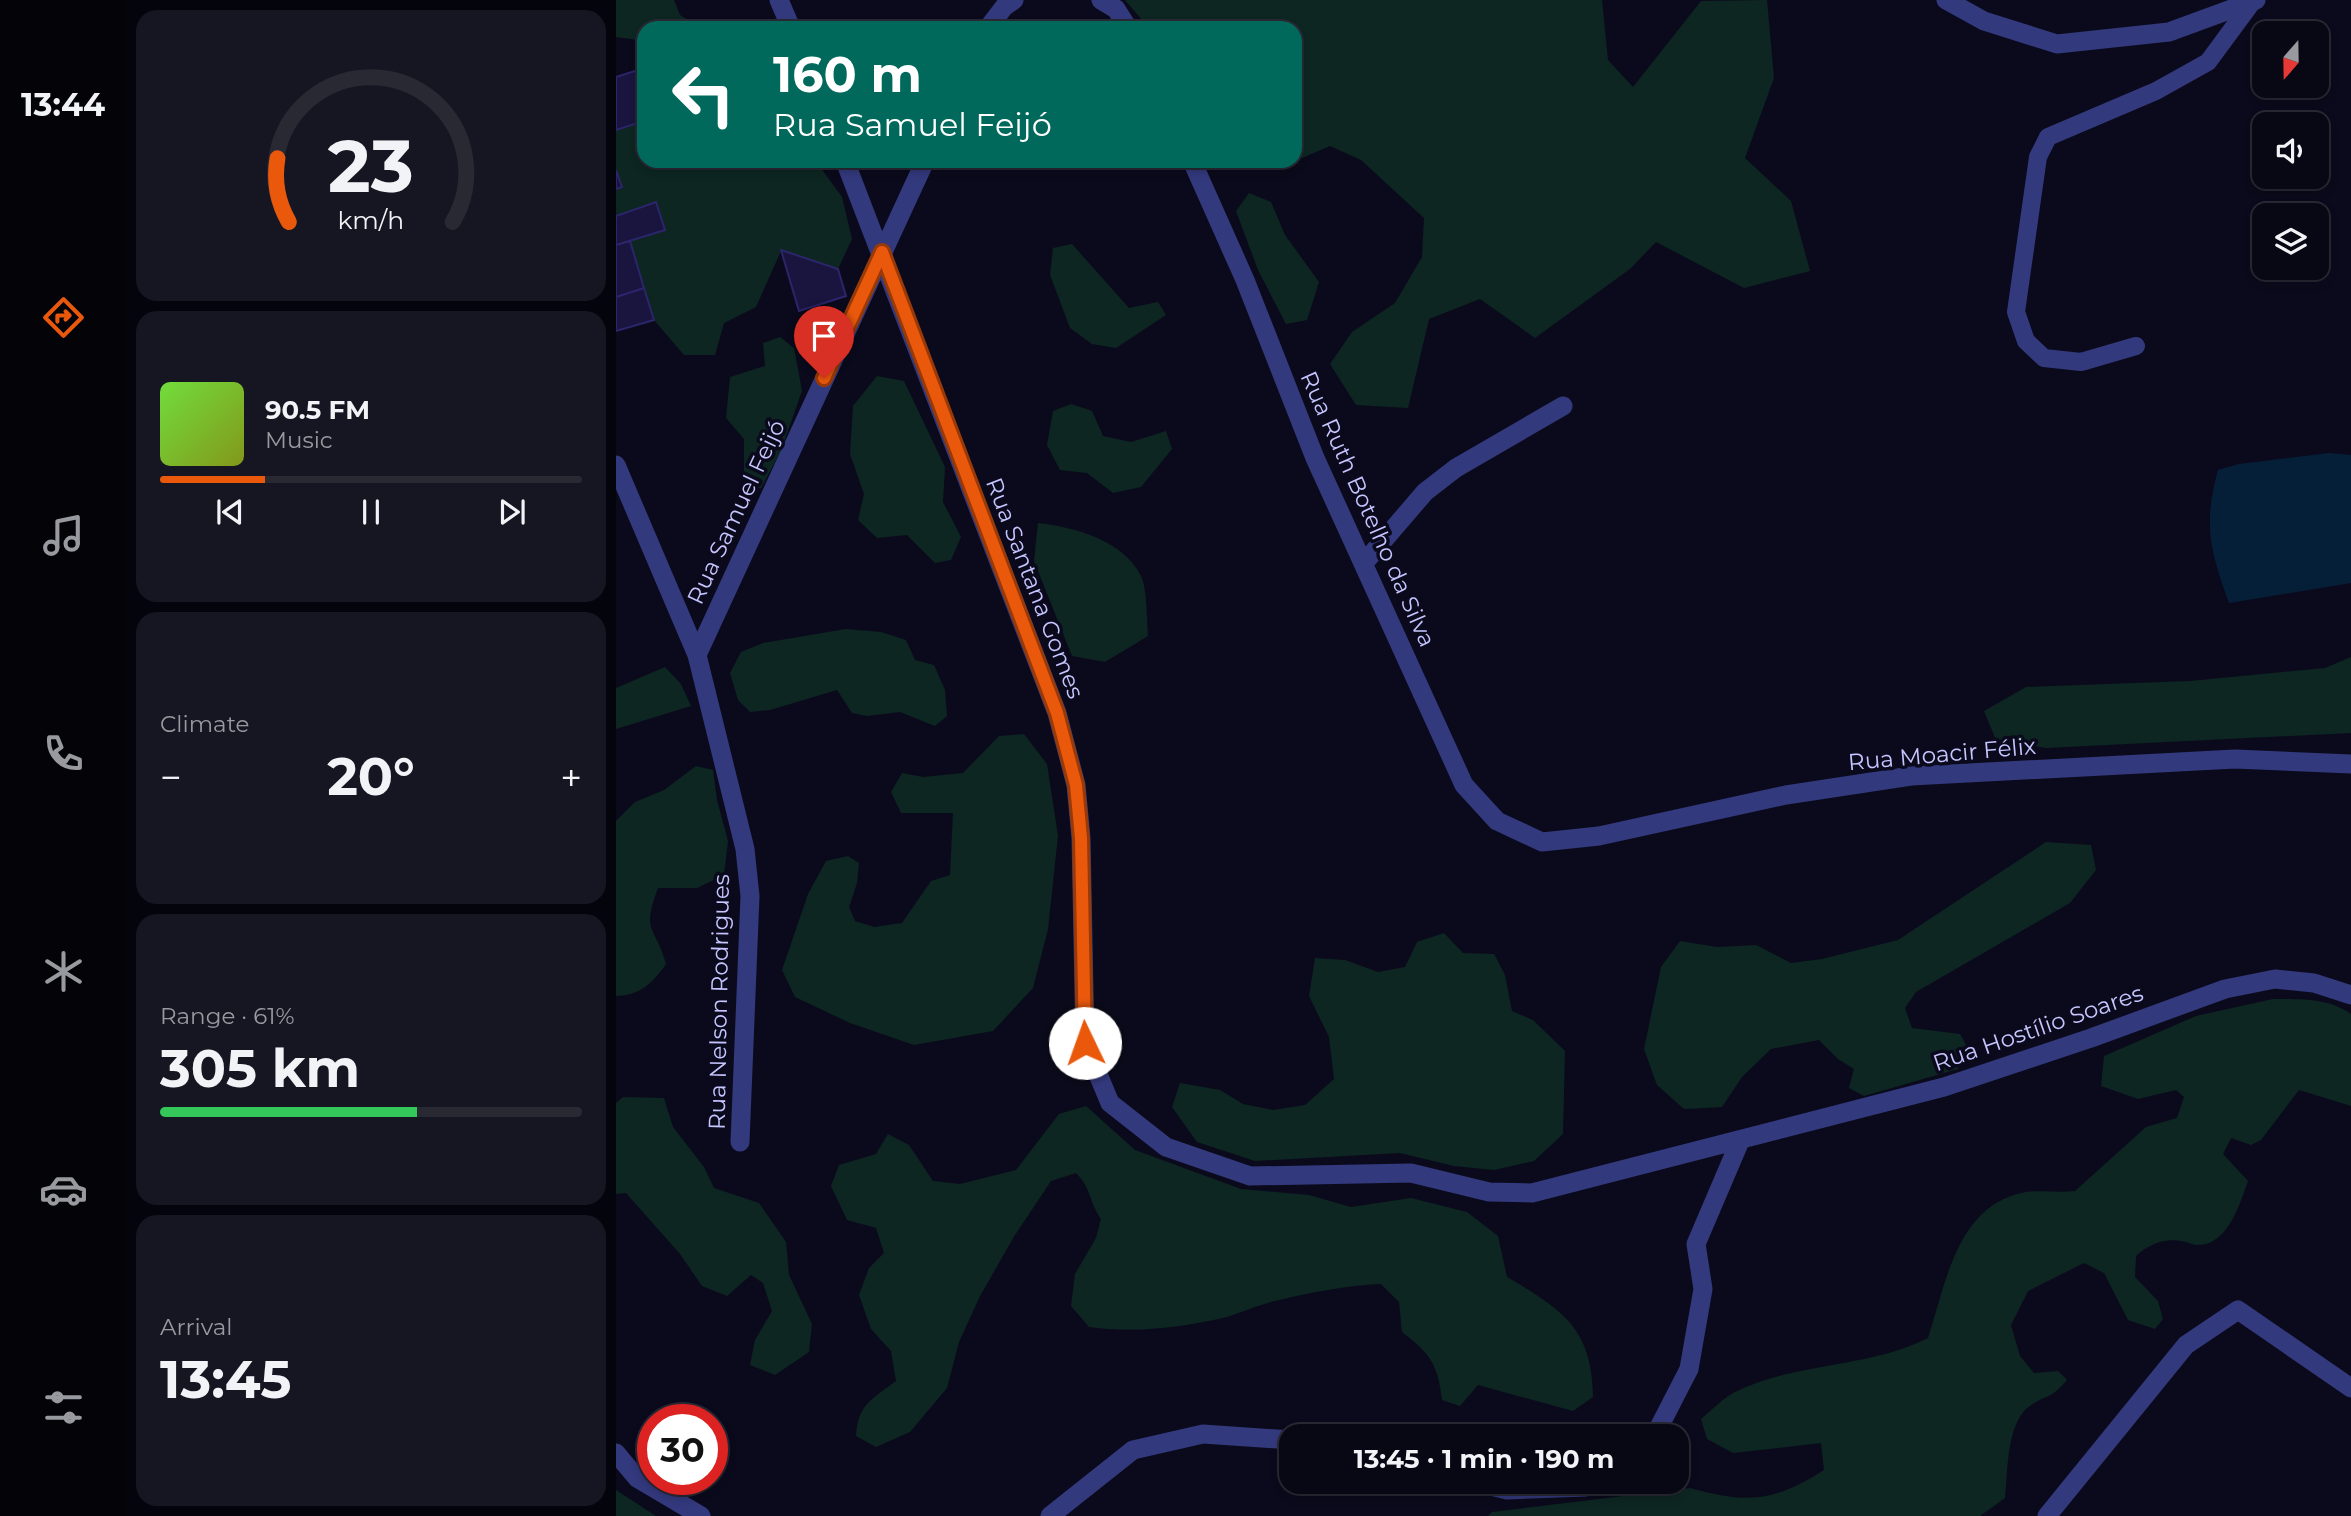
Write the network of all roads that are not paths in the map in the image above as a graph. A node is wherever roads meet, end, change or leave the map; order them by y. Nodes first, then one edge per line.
1 (779, 0) edge
2 (1014, 0) edge
3 (1101, 0) edge
4 (1946, 0) edge
5 (2254, 1) edge
6 (788, 21) edge
7 (993, 21) edge
8 (1124, 21) edge
9 (848, 168) edge
10 (922, 168) edge
11 (1195, 168) edge
12 (882, 252) junction
13 (2136, 346) dead end
14 (1563, 406) dead end
15 (616, 465) edge
16 (1364, 563) junction
17 (697, 655) junction
18 (2351, 764) edge
19 (1542, 842) joint
20 (2351, 995) edge
21 (1740, 1141) junction
22 (740, 1142) dead end
23 (2351, 1388) edge
24 (1661, 1424) edge
25 (1279, 1439) edge
26 (616, 1454) edge
27 (701, 1516) edge
28 (1050, 1516) edge
29 (2047, 1516) edge

1 - 6 street
2 - 7 street
3 - 8 street
4 - 5 street
5 - 13 lane
9 - 12 street, Rua Santana Gomes
10 - 12 street, Rua Samuel Feijó
11 - 16 street, Rua Ruth Botelho da Silva
12 - 17 street, Rua Samuel Feijó
12 - 21 street, Rua Santana Gomes
14 - 16 street
15 - 17 street, Rua Nelson Rodrigues
16 - 19 street, Rua Ruth Botelho da Silva
17 - 22 street, Rua Nelson Rodrigues
18 - 19 street, Rua Moacir Félix
20 - 21 street, Rua Hostílio Soares
21 - 24 street
23 - 29 street
25 - 28 street
26 - 27 street

